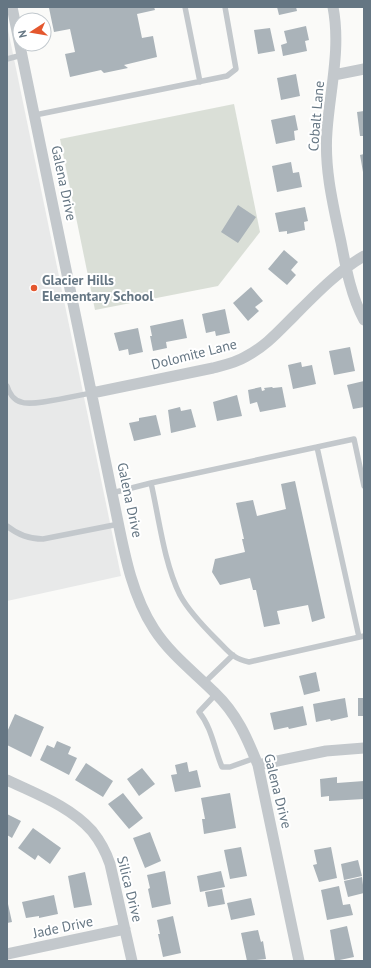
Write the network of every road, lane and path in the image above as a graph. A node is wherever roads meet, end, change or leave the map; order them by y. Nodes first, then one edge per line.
1 (12, 7) edge
2 (185, 7) edge
3 (225, 7) edge
4 (333, 7) edge
5 (22, 55) junction
6 (7, 58) edge
7 (364, 69) edge
8 (334, 75) junction
9 (200, 82) junction
10 (35, 115) junction
11 (364, 256) edge
12 (346, 268) junction
13 (364, 320) edge
14 (7, 386) edge
15 (92, 393) junction
16 (317, 447) junction
17 (151, 483) junction
18 (364, 486) edge
19 (112, 493) junction
20 (119, 524) junction
21 (7, 526) edge
22 (361, 637) edge
23 (233, 655) junction
24 (204, 683) junction
25 (216, 694) junction
26 (364, 748) edge
27 (257, 762) junction
28 (7, 780) edge
29 (125, 929) junction
30 (7, 954) edge
31 (132, 961) edge
32 (299, 961) edge

1 - 5 street, Galena Drive
2 - 9 lane
3 - 9 lane
4 - 8 street, Cobalt Lane
5 - 6 lane
5 - 10 street, Galena Drive
7 - 8 street
8 - 12 street, Cobalt Lane
9 - 10 lane
10 - 15 street, Galena Drive
11 - 12 street, Dolomite Lane
12 - 13 street, Cobalt Lane
12 - 15 street, Dolomite Lane
14 - 15 lane
15 - 19 street, Galena Drive
16 - 17 lane
16 - 18 lane
16 - 22 lane
17 - 19 lane
17 - 23 lane
19 - 20 street, Galena Drive
20 - 21 lane
20 - 24 street, Galena Drive
22 - 23 lane
23 - 24 lane
24 - 25 street, Galena Drive
25 - 27 street, Galena Drive
25 - 27 lane
26 - 27 street
27 - 32 street, Galena Drive
28 - 29 street, Silica Drive
29 - 30 street, Jade Drive
29 - 31 street, Silica Drive

